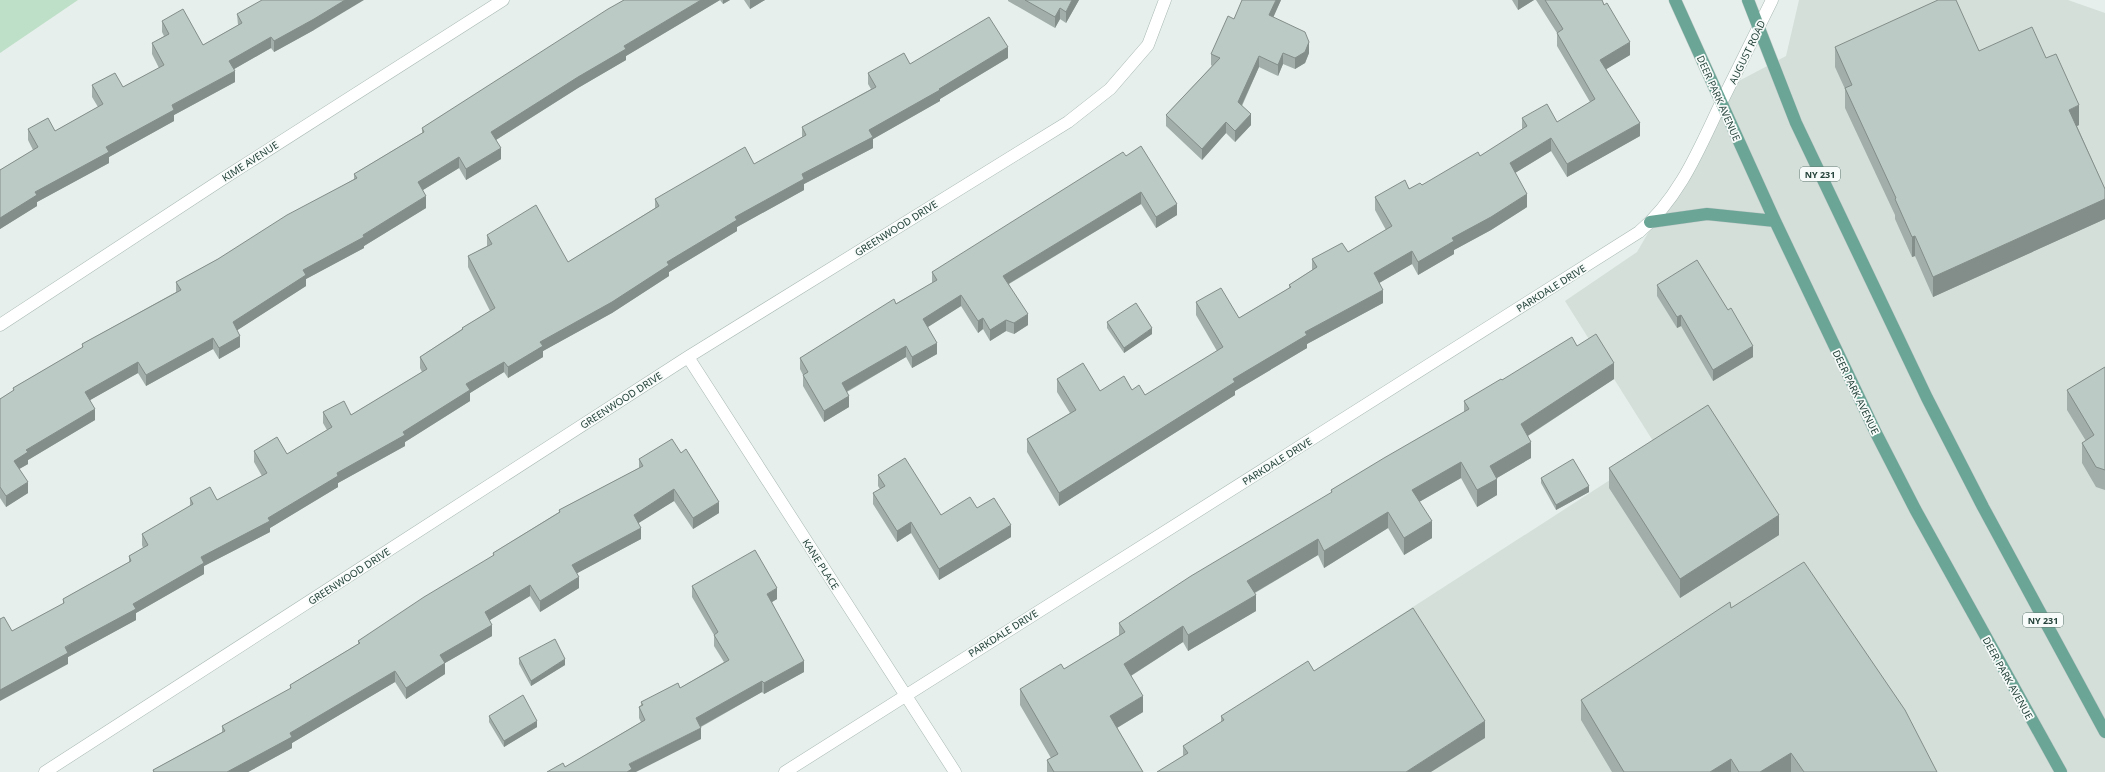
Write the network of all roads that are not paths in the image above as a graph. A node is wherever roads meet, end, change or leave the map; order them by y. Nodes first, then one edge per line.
1 (503, 0) edge
2 (1165, 0) edge
3 (1675, 0) edge
4 (1748, 0) edge
5 (1772, 0) edge
6 (1759, 28) junction
7 (1721, 103) junction
8 (1775, 221) junction
9 (1650, 222) junction
10 (0, 325) edge
11 (688, 357) junction
12 (906, 695) junction
13 (2105, 732) edge
14 (44, 772) edge
15 (785, 772) edge
16 (955, 772) edge
17 (2061, 772) edge

1 - 10 street, KIME AVENUE
2 - 11 street, GREENWOOD DRIVE
3 - 7 main road, DEER PARK AVENUE
4 - 6 main road, NY 231
5 - 6 street, AUGUST ROAD
6 - 7 street, AUGUST ROAD
6 - 13 main road, NY 231
7 - 8 main road, DEER PARK AVENUE
7 - 9 street, PARKDALE DRIVE
8 - 9 main road
8 - 17 main road, DEER PARK AVENUE
9 - 12 street, PARKDALE DRIVE
11 - 12 street, KANE PLACE
11 - 14 street, GREENWOOD DRIVE
12 - 15 street, PARKDALE DRIVE
12 - 16 street, KANE PLACE

